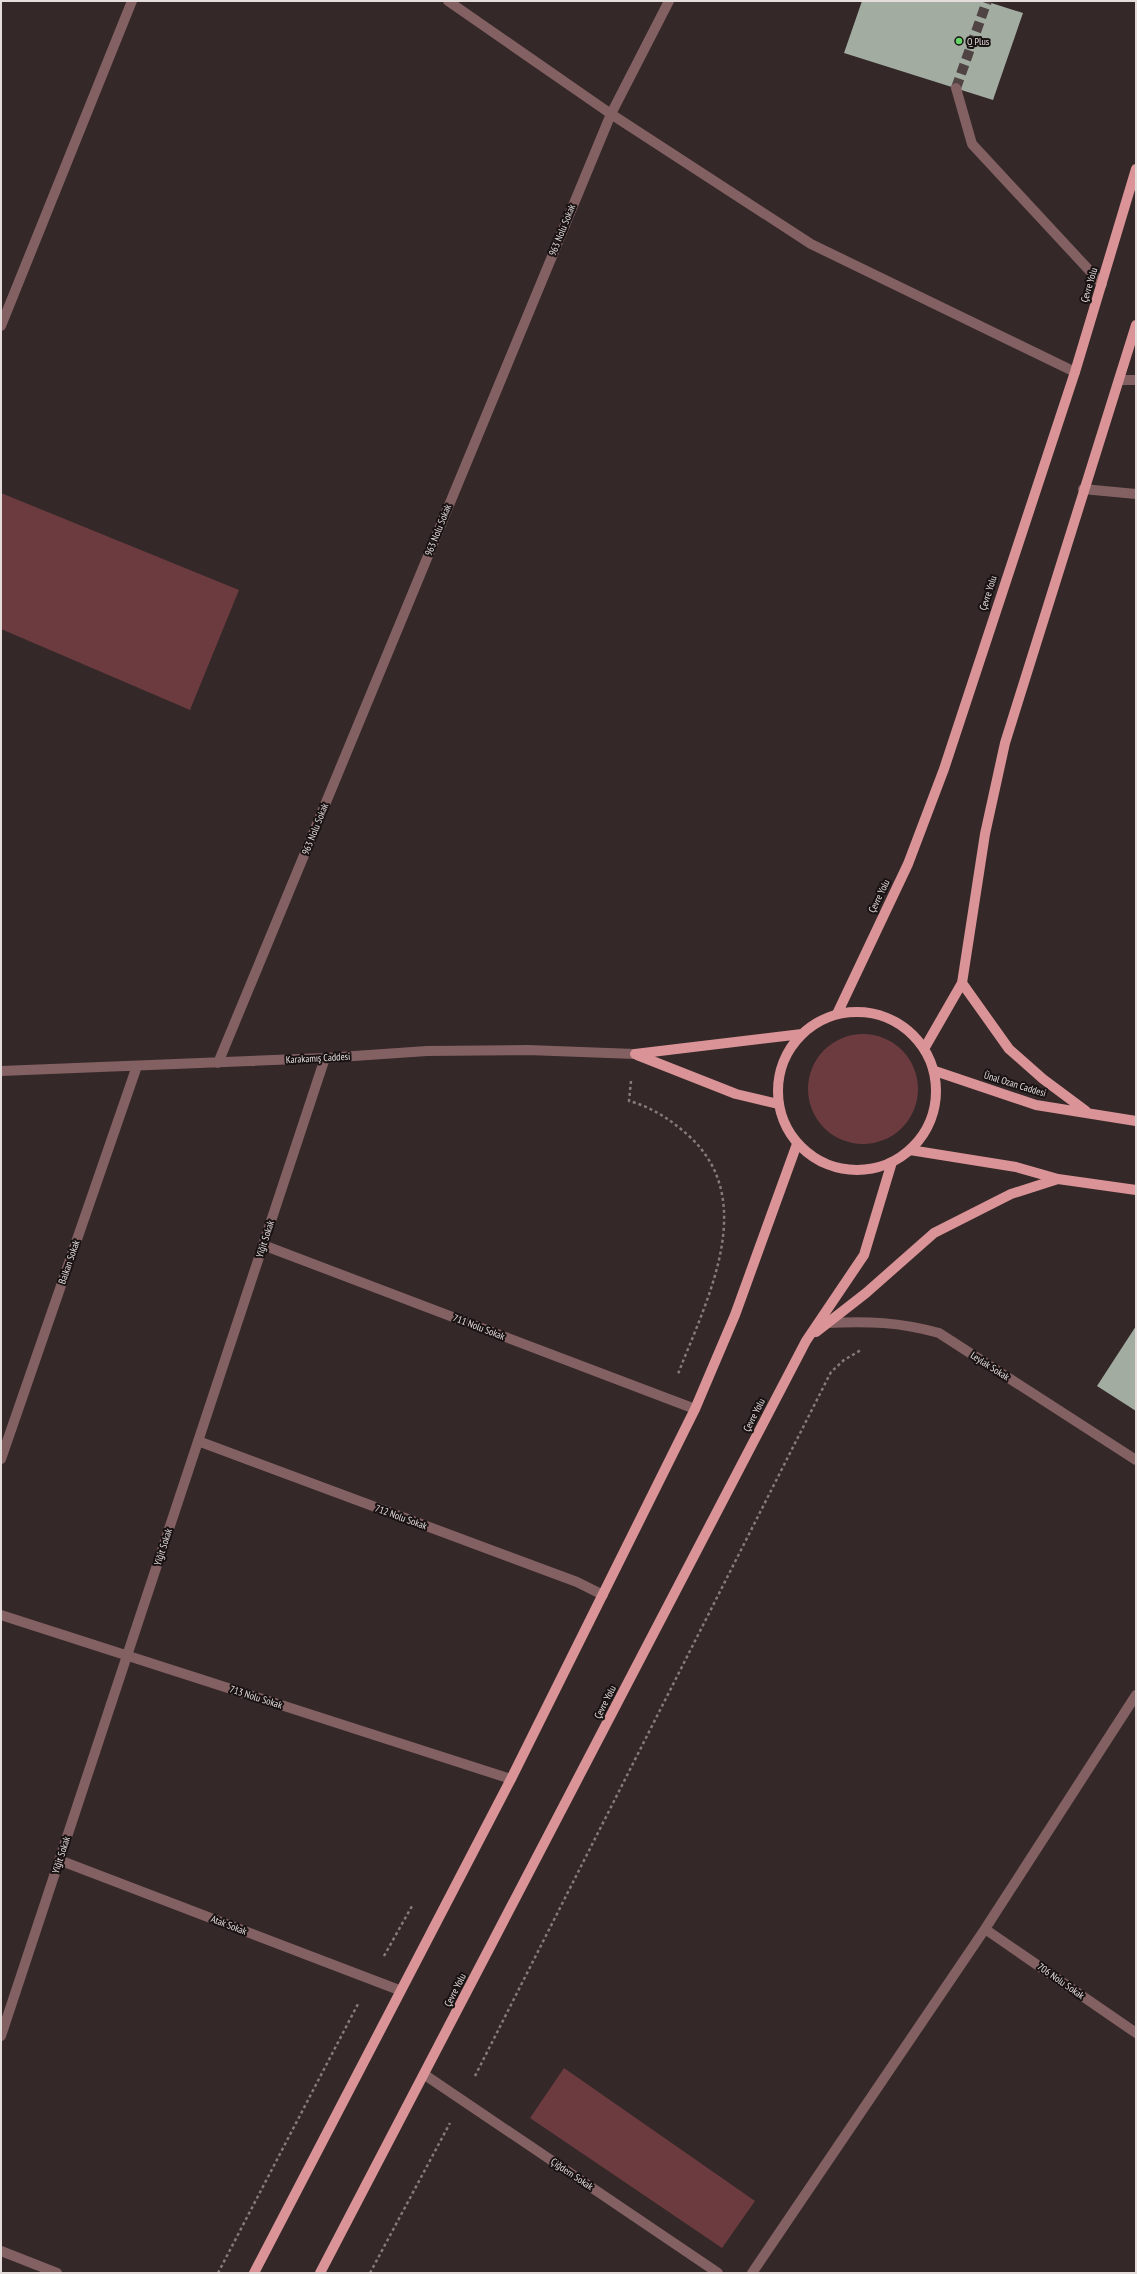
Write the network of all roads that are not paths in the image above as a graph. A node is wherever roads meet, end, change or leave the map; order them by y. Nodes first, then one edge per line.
1 (132, 1) edge
2 (448, 1) edge
3 (669, 1) edge
4 (956, 88) tunnel mouth
5 (610, 114) junction
6 (1136, 169) edge
7 (1102, 284) junction
8 (1136, 325) edge
9 (1, 326) edge
10 (1075, 372) junction
11 (1118, 380) junction
12 (1136, 380) edge
13 (1083, 489) junction
14 (1136, 494) edge
15 (962, 983) junction
16 (837, 1014) junction
17 (802, 1034) junction
18 (924, 1049) junction
19 (635, 1054) junction
20 (325, 1058) junction
21 (218, 1063) junction
22 (137, 1066) junction
23 (1, 1071) edge
24 (935, 1071) junction
25 (778, 1104) junction
26 (1087, 1112) junction
27 (1136, 1121) edge
28 (797, 1144) junction
29 (910, 1150) junction
30 (892, 1162) junction
31 (1058, 1179) junction
32 (1136, 1190) edge
33 (263, 1244) junction
34 (827, 1323) junction
35 (806, 1341) junction
36 (696, 1409) junction
37 (198, 1441) junction
38 (1, 1459) edge
39 (1136, 1460) edge
40 (603, 1595) junction
41 (1, 1615) edge
42 (127, 1656) junction
43 (1136, 1695) edge
44 (511, 1779) junction
45 (59, 1860) junction
46 (985, 1929) junction
47 (399, 1990) junction
48 (1136, 2033) edge
49 (1, 2036) edge
50 (425, 2075) junction
51 (1, 2251) edge
52 (57, 2273) edge
53 (254, 2273) edge
54 (320, 2273) edge
55 (718, 2273) edge
56 (752, 2273) edge

1 - 9 street
2 - 5 street
3 - 5 street, 963 Nolu Sokak
4 - 7 street
5 - 10 street
5 - 21 street, 963 Nolu Sokak
6 - 7 main road, Çevre Yolu
7 - 10 main road, Çevre Yolu
8 - 11 main road
10 - 16 main road, Çevre Yolu
11 - 12 street
11 - 13 main road
13 - 14 street
13 - 15 main road
15 - 18 main road
15 - 26 main road
16 - 17 main road
16 - 18 main road
17 - 19 main road
17 - 25 main road
18 - 24 main road
19 - 20 street, Karakamış Caddesi
19 - 25 main road
20 - 21 street, Karakamış Caddesi
20 - 33 street, Yiğit Sokak
21 - 22 street, Karakamış Caddesi
22 - 23 street, Karakamış Caddesi
22 - 38 street, Balkan Sokak
24 - 26 main road, Ünal Ozan Caddesi
24 - 29 main road
25 - 28 main road
26 - 27 main road, Ünal Ozan Caddesi
28 - 30 main road
28 - 36 main road
29 - 30 main road
29 - 31 main road
30 - 35 main road, Çevre Yolu
31 - 32 main road
31 - 34 main road
33 - 36 street, 711 Nolu Sokak
33 - 37 street, Yiğit Sokak
34 - 35 main road
34 - 39 street, Leylak Sokak
35 - 50 main road, Çevre Yolu
36 - 40 main road
37 - 40 street, 712 Nolu Sokak
37 - 42 street, Yiğit Sokak
40 - 44 main road
41 - 42 street, 713 Nolu Sokak
42 - 44 street, 713 Nolu Sokak
42 - 45 street, Yiğit Sokak
43 - 46 street
44 - 47 main road
45 - 47 street, Atak Sokak
45 - 49 street, Yiğit Sokak
46 - 48 street, 706 Nolu Sokak
46 - 56 street
47 - 53 main road
50 - 54 main road, Çevre Yolu
50 - 55 street, Çiğdem Sokak
51 - 52 street

